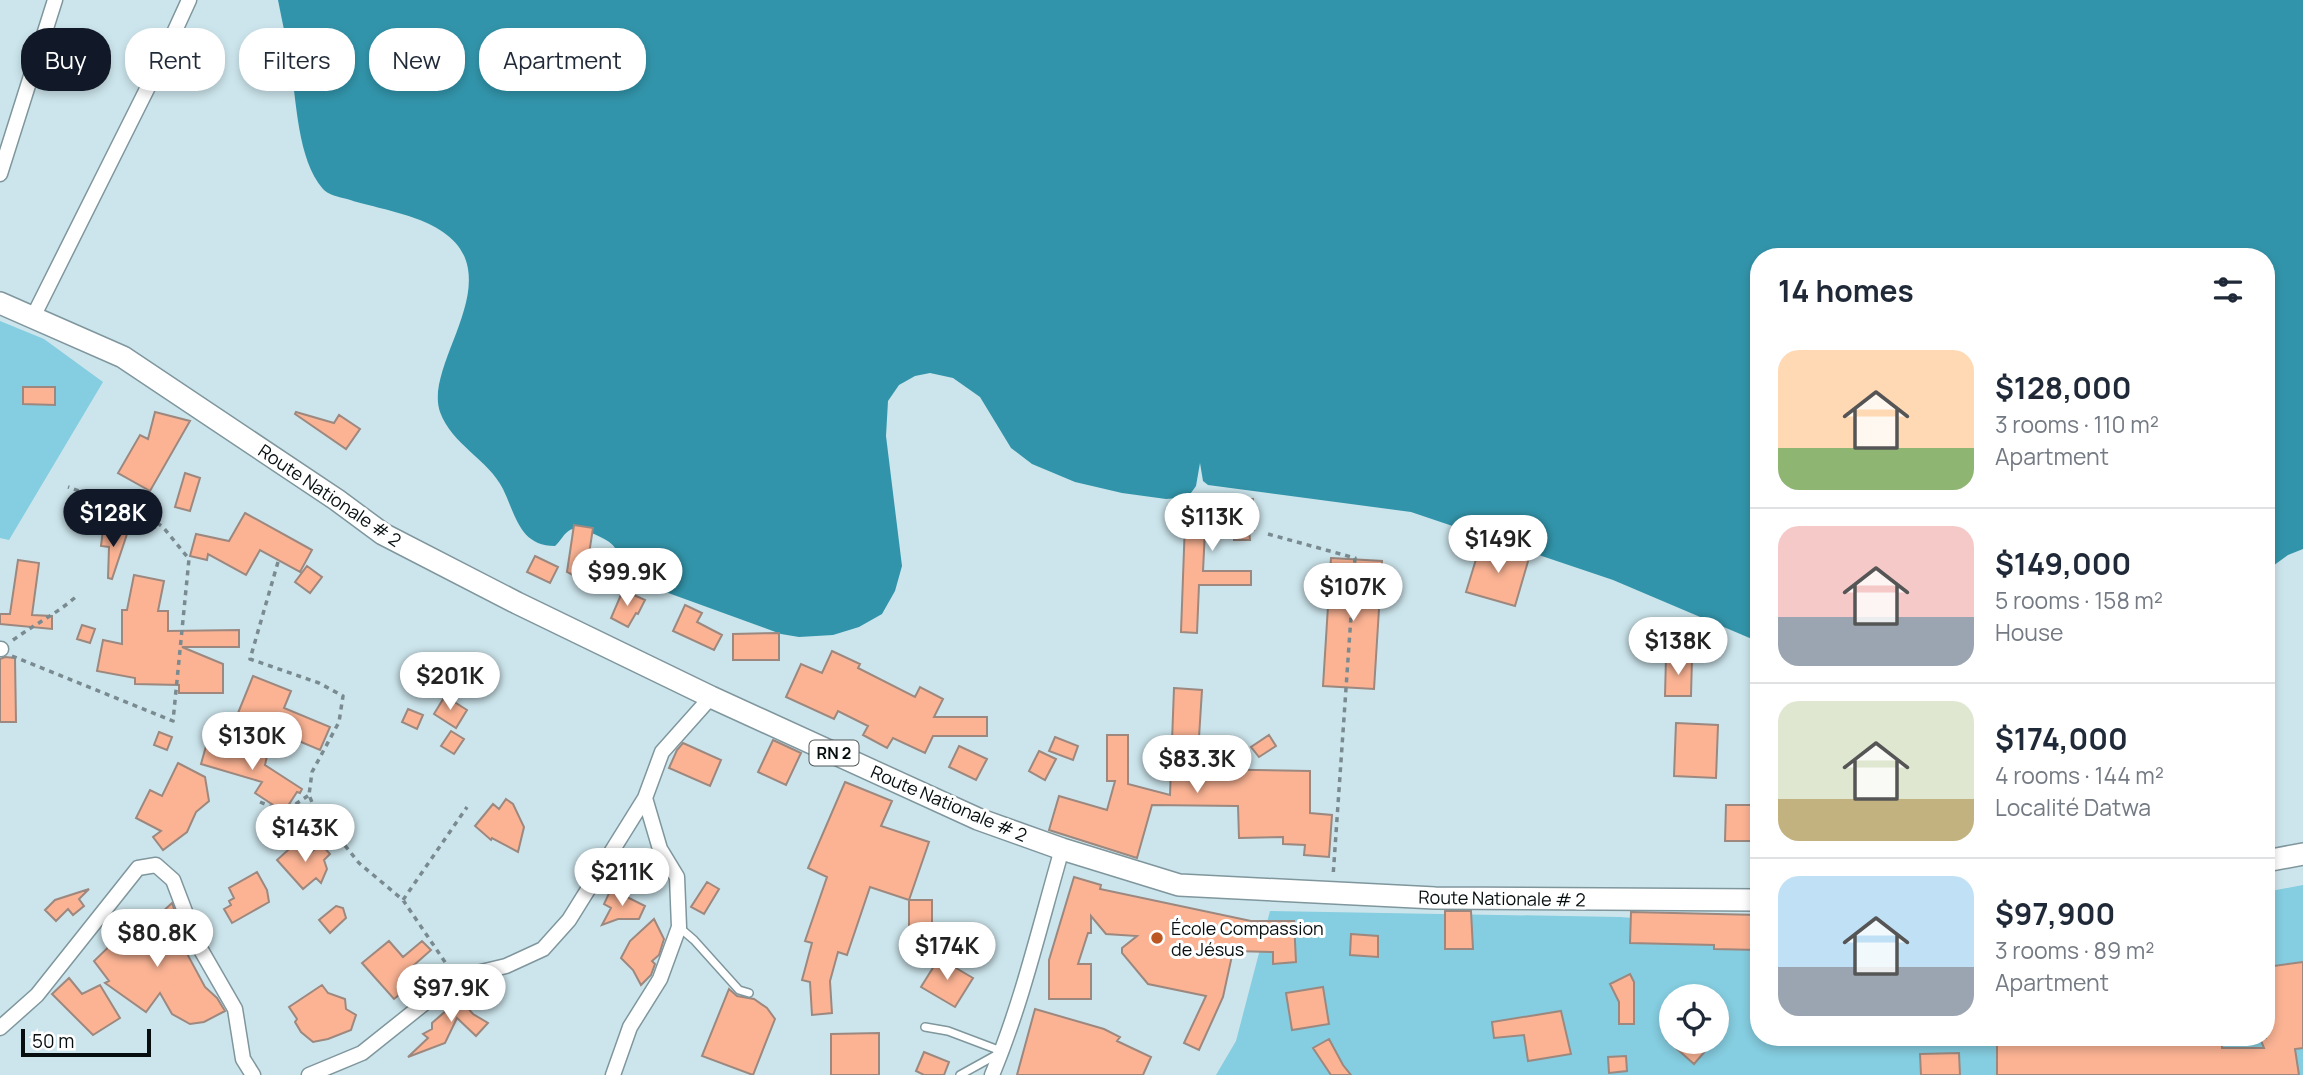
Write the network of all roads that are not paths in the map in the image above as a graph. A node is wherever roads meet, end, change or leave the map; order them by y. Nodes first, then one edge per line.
1 (55, 0) edge
2 (189, 0) edge
3 (0, 174) edge
4 (0, 303) edge
5 (33, 317) junction
6 (711, 697) junction
7 (645, 799) junction
8 (1062, 849) junction
9 (2303, 854) edge
10 (2275, 859) edge
11 (1750, 900) edge
12 (679, 927) junction
13 (749, 993) dead end
14 (925, 1027) dead end
15 (0, 1028) edge
16 (1002, 1052) junction
17 (253, 1075) edge
18 (309, 1075) edge
19 (613, 1075) edge
20 (960, 1075) edge
21 (992, 1075) edge

1 - 3 street
2 - 5 street
4 - 5 main road, Route Nationale # 2 / RN 2
5 - 6 main road, Route Nationale # 2 / RN 2
6 - 7 street
6 - 8 main road, Route Nationale # 2 / RN 2
7 - 12 street
7 - 18 street
8 - 11 main road, Route Nationale # 2 / RN 2
8 - 16 street
9 - 10 main road
12 - 13 lane
12 - 19 street
14 - 16 lane
15 - 17 street
16 - 20 lane
16 - 21 street

